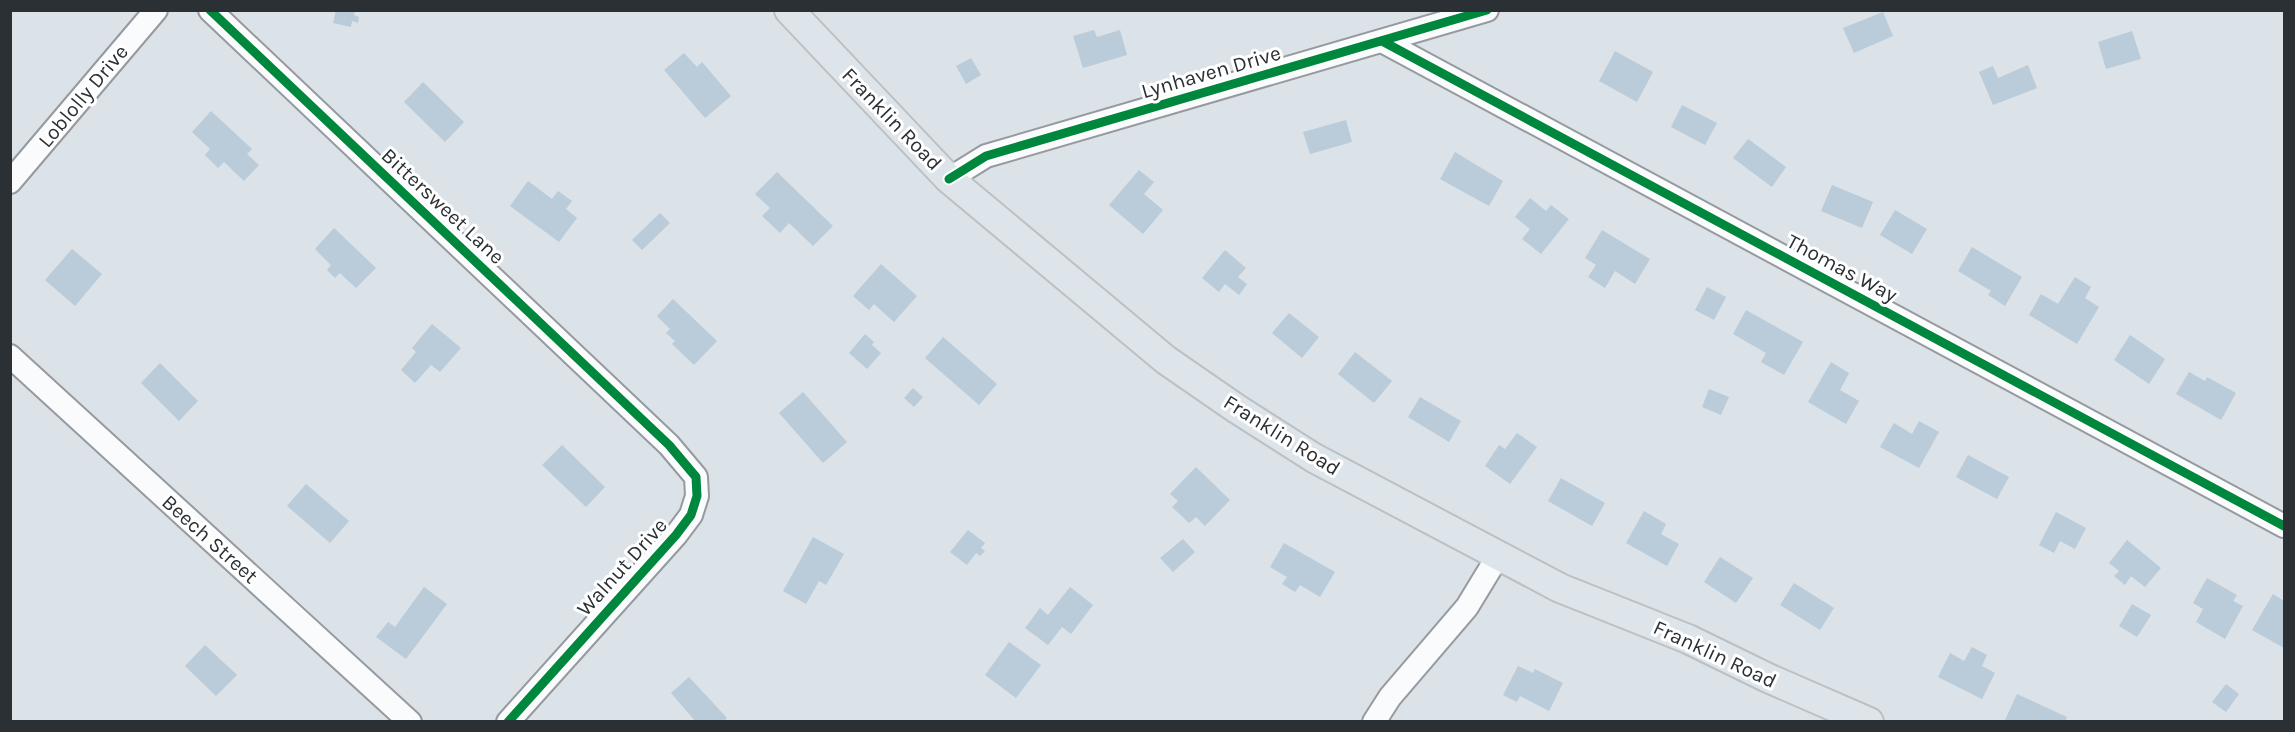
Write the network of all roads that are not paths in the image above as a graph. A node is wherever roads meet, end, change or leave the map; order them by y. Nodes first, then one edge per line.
1 (156, 10) edge
2 (210, 10) edge
3 (789, 10) edge
4 (1487, 10) edge
5 (1382, 42) junction
6 (949, 178) junction
7 (10, 182) edge
8 (10, 356) edge
9 (651, 428) joint
10 (2284, 526) edge
11 (1498, 556) junction
12 (410, 722) edge
13 (508, 722) edge
14 (1374, 722) edge
15 (1869, 722) edge

1 - 7 street, Loblolly Drive
2 - 9 street, Bittersweet Lane
3 - 6 main road, Franklin Road
4 - 5 street, Lynhaven Drive
5 - 6 street, Lynhaven Drive
5 - 10 street, Thomas Way
6 - 11 main road, Franklin Road
8 - 12 street, Beech Street
9 - 13 street, Walnut Drive
11 - 14 street
11 - 15 main road, Franklin Road

